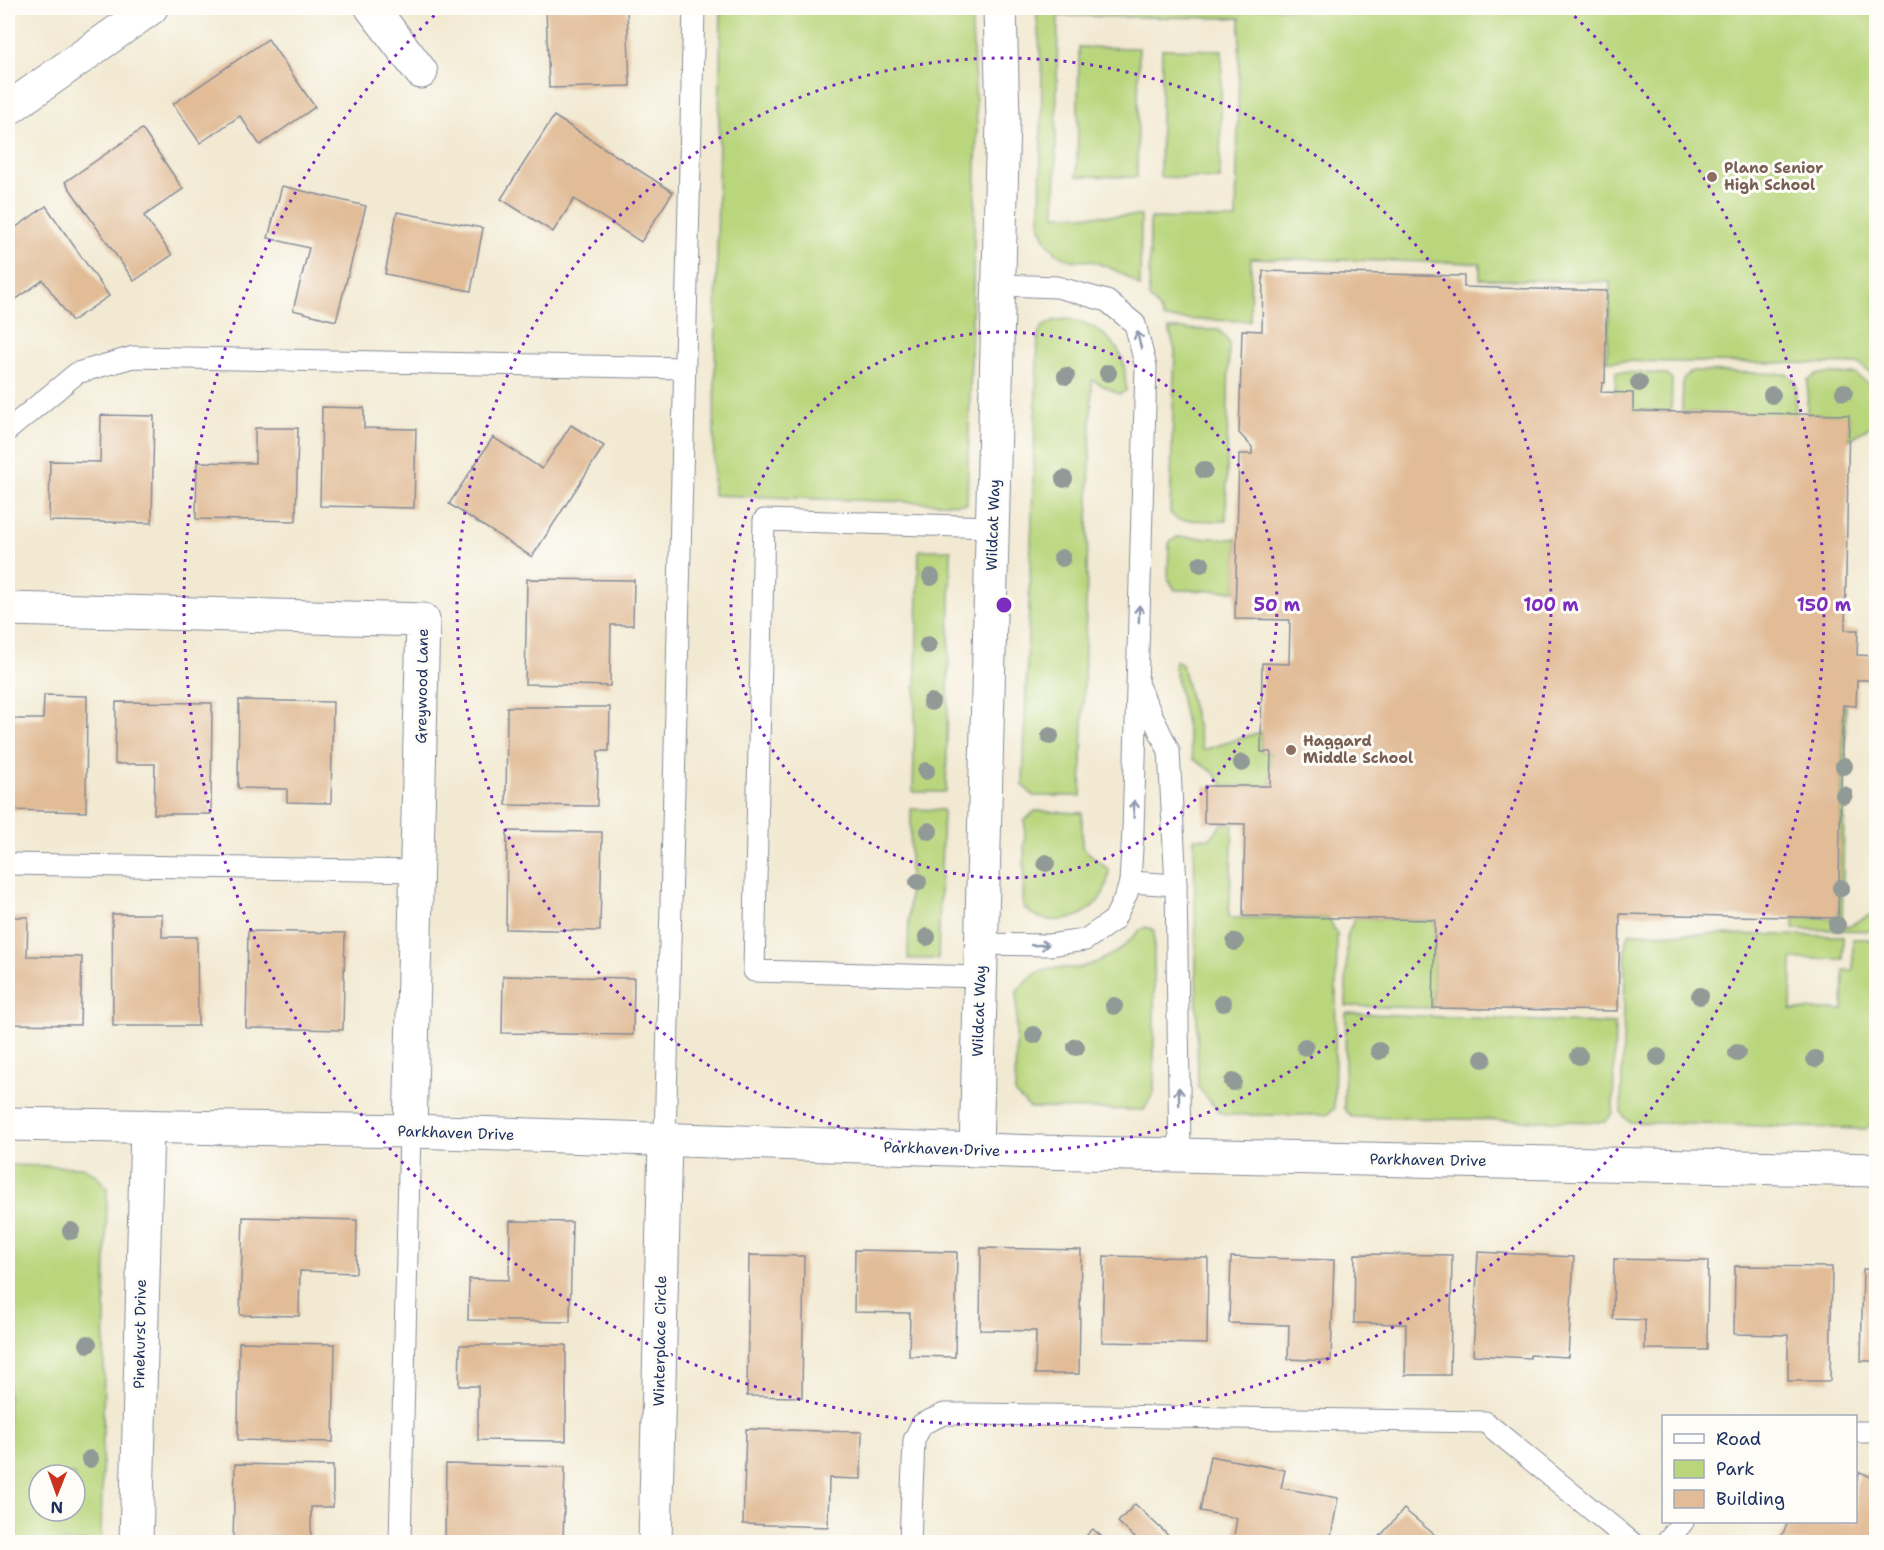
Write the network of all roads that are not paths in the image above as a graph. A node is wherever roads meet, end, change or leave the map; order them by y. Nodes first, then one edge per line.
1 (151, 8) edge
2 (372, 8) edge
3 (694, 8) edge
4 (1000, 8) edge
5 (421, 72) dead end
6 (8, 109) edge
7 (999, 285) junction
8 (683, 368) junction
9 (8, 430) edge
10 (993, 527) junction
11 (8, 609) edge
12 (1138, 686) junction
13 (8, 864) edge
14 (418, 871) junction
15 (1130, 882) junction
16 (1176, 885) junction
17 (981, 944) junction
18 (980, 976) junction
19 (8, 1124) edge
20 (147, 1126) junction
21 (410, 1131) junction
22 (665, 1139) junction
23 (975, 1150) junction
24 (1180, 1155) junction
25 (1876, 1170) edge
26 (1857, 1432) edge
27 (1876, 1432) edge
28 (1681, 1523) edge
29 (136, 1542) edge
30 (400, 1542) edge
31 (655, 1542) edge
32 (910, 1542) edge
33 (1631, 1542) edge
34 (1666, 1542) edge

1 - 6 street
2 - 5 street
3 - 8 lane
4 - 7 street, Wildcat Way
7 - 10 street, Wildcat Way
12 -> 7 lane
8 - 9 lane
8 - 22 lane
10 - 17 street, Wildcat Way
10 - 18 lane
11 - 14 street, Greywood Lane
15 -> 12 lane
12 - 16 lane
13 - 14 lane
14 - 21 street, Greywood Lane
15 - 16 lane
17 -> 15 lane
24 -> 16 lane
17 - 18 street, Wildcat Way
18 - 23 street, Wildcat Way
19 - 20 street, Parkhaven Drive
20 - 21 street, Parkhaven Drive
20 - 29 street, Pinehurst Drive
21 - 22 street, Parkhaven Drive
21 - 30 lane
22 - 23 street, Parkhaven Drive
22 - 31 street, Winterplace Circle
23 - 24 street, Parkhaven Drive
24 - 25 street, Parkhaven Drive
26 - 27 lane
28 - 34 lane
32 - 33 lane

